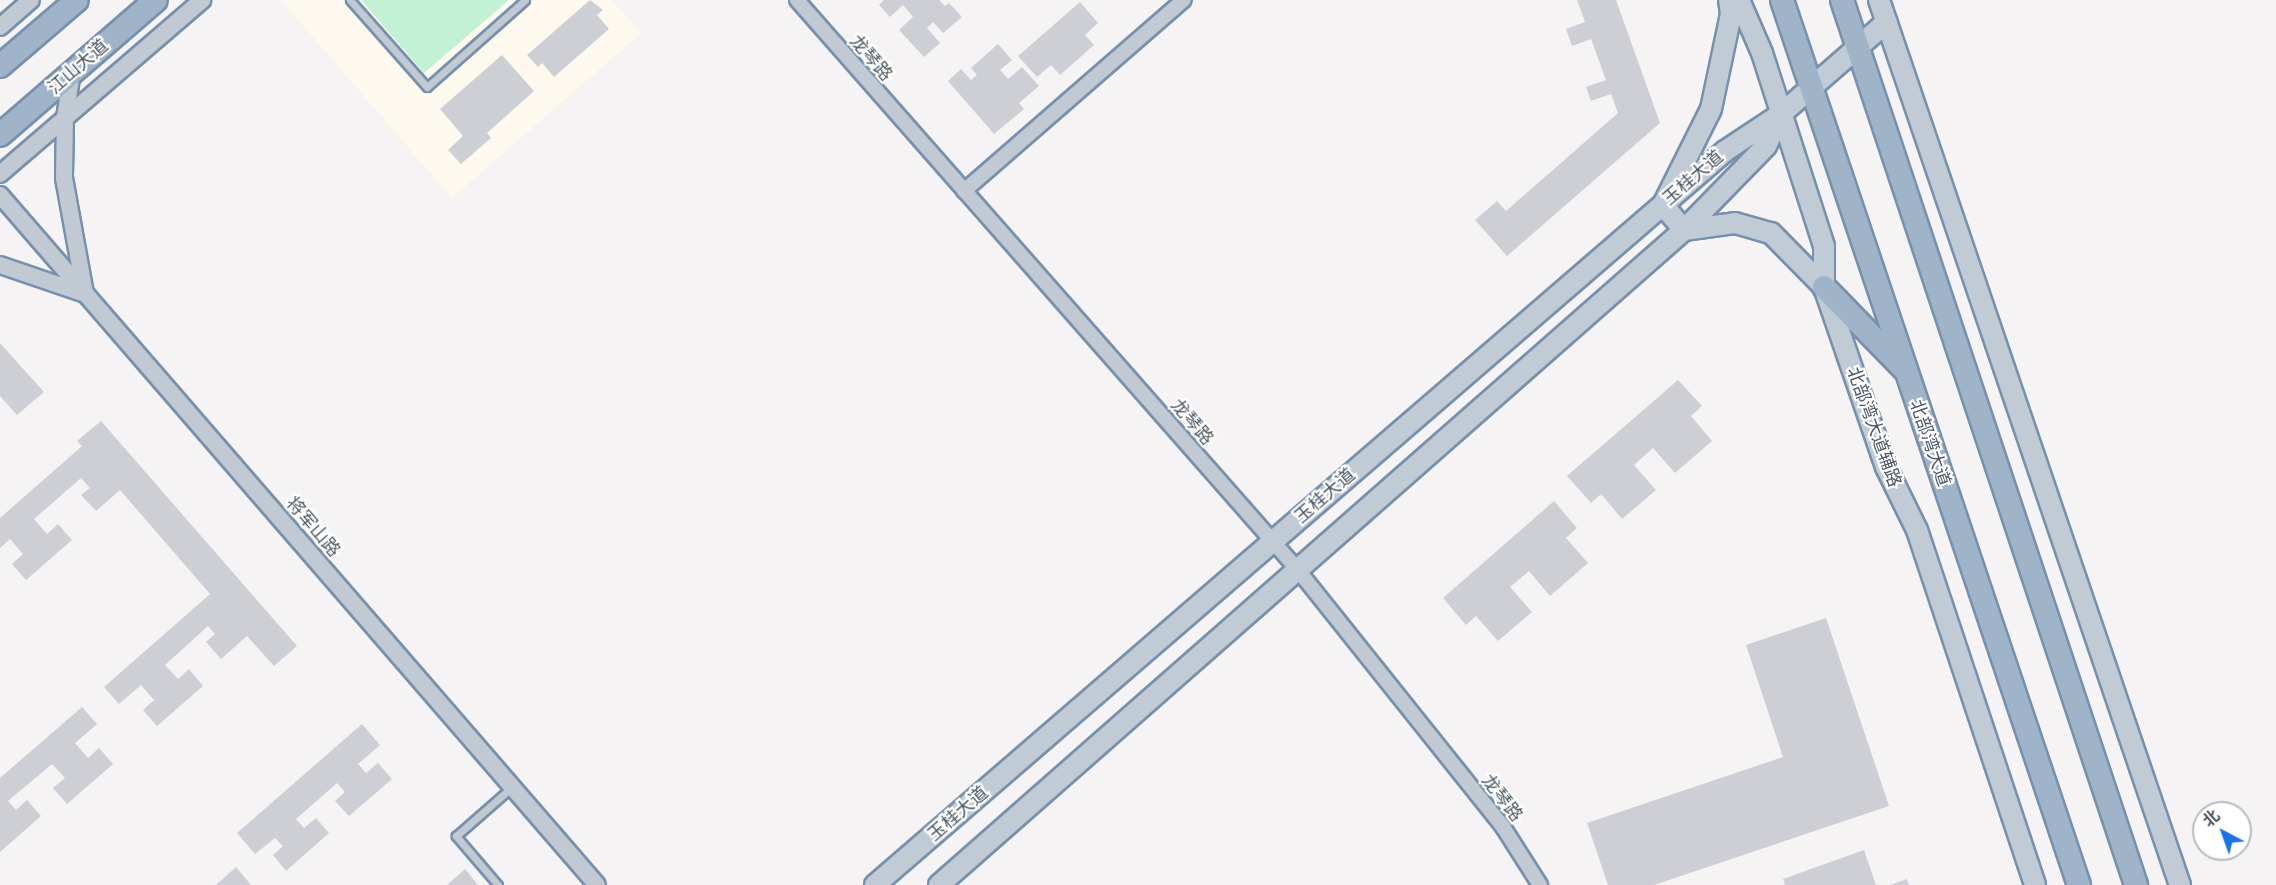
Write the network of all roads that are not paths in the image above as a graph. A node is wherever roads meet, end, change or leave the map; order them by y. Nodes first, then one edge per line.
1 (31, 0) edge
2 (77, 0) edge
3 (156, 0) edge
4 (202, 0) edge
5 (350, 0) edge
6 (525, 0) edge
7 (797, 0) edge
8 (1184, 0) edge
9 (1729, 0) edge
10 (1739, 0) edge
11 (1782, 0) edge
12 (1842, 0) edge
13 (1879, 0) edge
14 (1887, 22) junction
15 (0, 27) edge
16 (1857, 47) junction
17 (0, 66) edge
18 (72, 72) junction
19 (1811, 87) junction
20 (1780, 114) junction
21 (65, 118) junction
22 (0, 135) edge
23 (0, 174) edge
24 (963, 191) junction
25 (0, 195) edge
26 (1663, 204) junction
27 (1684, 230) junction
28 (0, 265) edge
29 (1824, 287) junction
30 (85, 294) junction
31 (1906, 372) junction
32 (1273, 541) junction
33 (1298, 570) junction
34 (513, 787) junction
35 (498, 885) edge
36 (597, 885) edge
37 (875, 885) edge
38 (939, 885) edge
39 (1540, 885) edge
40 (2035, 885) edge
41 (2079, 885) edge
42 (2136, 885) edge
43 (2180, 885) edge

1 - 15 street
2 - 17 highway
3 - 18 highway, 江山大道
4 - 21 street
5 - 6 lane
7 - 24 street, 龙琴路
8 - 24 street
9 - 26 main road
10 - 20 main road, 北部湾大道辅路
11 - 19 highway, 北部湾大道
12 - 16 highway
13 - 14 main road
14 - 16 main road, 玉桂大道
14 - 43 main road
16 - 19 main road, 玉桂大道
16 - 42 highway
18 - 21 street
18 - 22 highway, 江山大道
19 - 20 main road, 玉桂大道
19 - 31 highway, 北部湾大道
20 - 26 main road, 玉桂大道
20 - 27 main road, 玉桂大道
20 - 29 main road, 北部湾大道辅路
21 - 23 street
21 - 30 street
24 - 32 street, 龙琴路
25 - 30 street, 将军山路
26 - 27 main road
26 - 32 main road, 玉桂大道
27 - 29 main road
27 - 33 main road, 玉桂大道
28 - 30 street
29 - 31 highway
29 - 40 main road, 北部湾大道辅路
30 - 34 street, 将军山路
31 - 41 highway, 北部湾大道
32 - 33 street, 龙琴路
32 - 37 main road, 玉桂大道
33 - 38 main road, 玉桂大道
33 - 39 street, 龙琴路
34 - 35 lane
34 - 36 street, 将军山路

